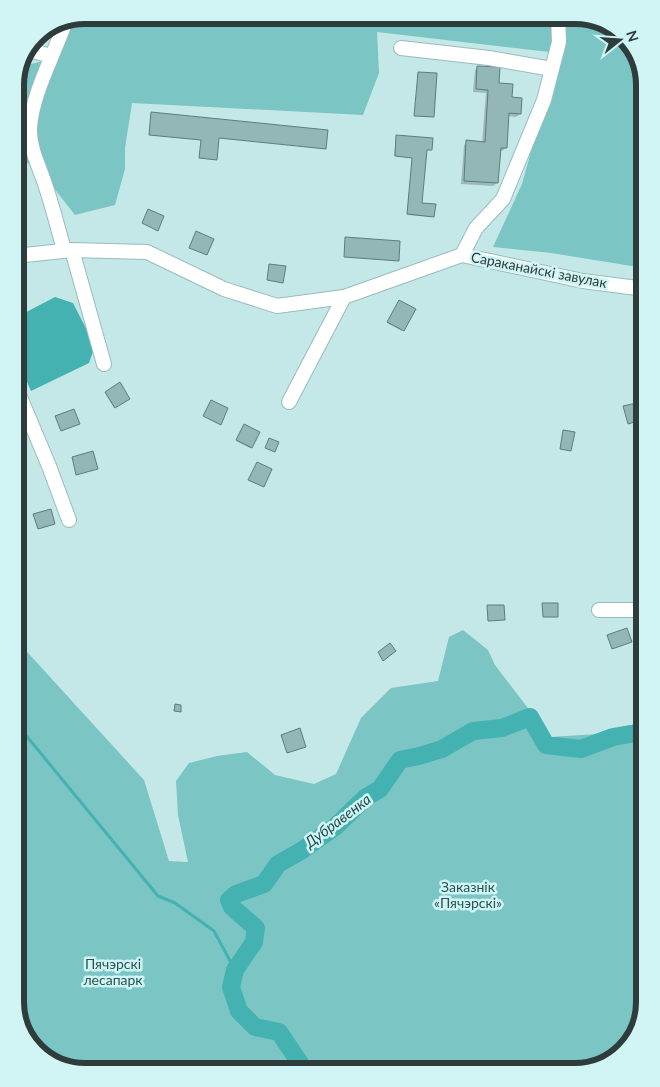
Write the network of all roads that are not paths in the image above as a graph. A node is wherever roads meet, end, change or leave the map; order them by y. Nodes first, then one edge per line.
1 (558, 24) edge
2 (63, 28) edge
3 (401, 48) dead end
4 (34, 51) edge
5 (52, 56) junction
6 (552, 69) junction
7 (68, 250) junction
8 (24, 255) edge
9 (462, 255) junction
10 (636, 287) edge
11 (344, 297) junction
12 (104, 364) dead end
13 (289, 402) dead end
14 (24, 406) edge
15 (69, 520) dead end
16 (599, 610) dead end
17 (636, 610) edge

1 - 6 street
2 - 5 street
3 - 6 street
4 - 5 street
5 - 7 street
6 - 9 street
7 - 8 street
7 - 11 street
7 - 12 street
9 - 10 street, Сараканайскі завулак
9 - 11 street
11 - 13 street
14 - 15 street
16 - 17 street

